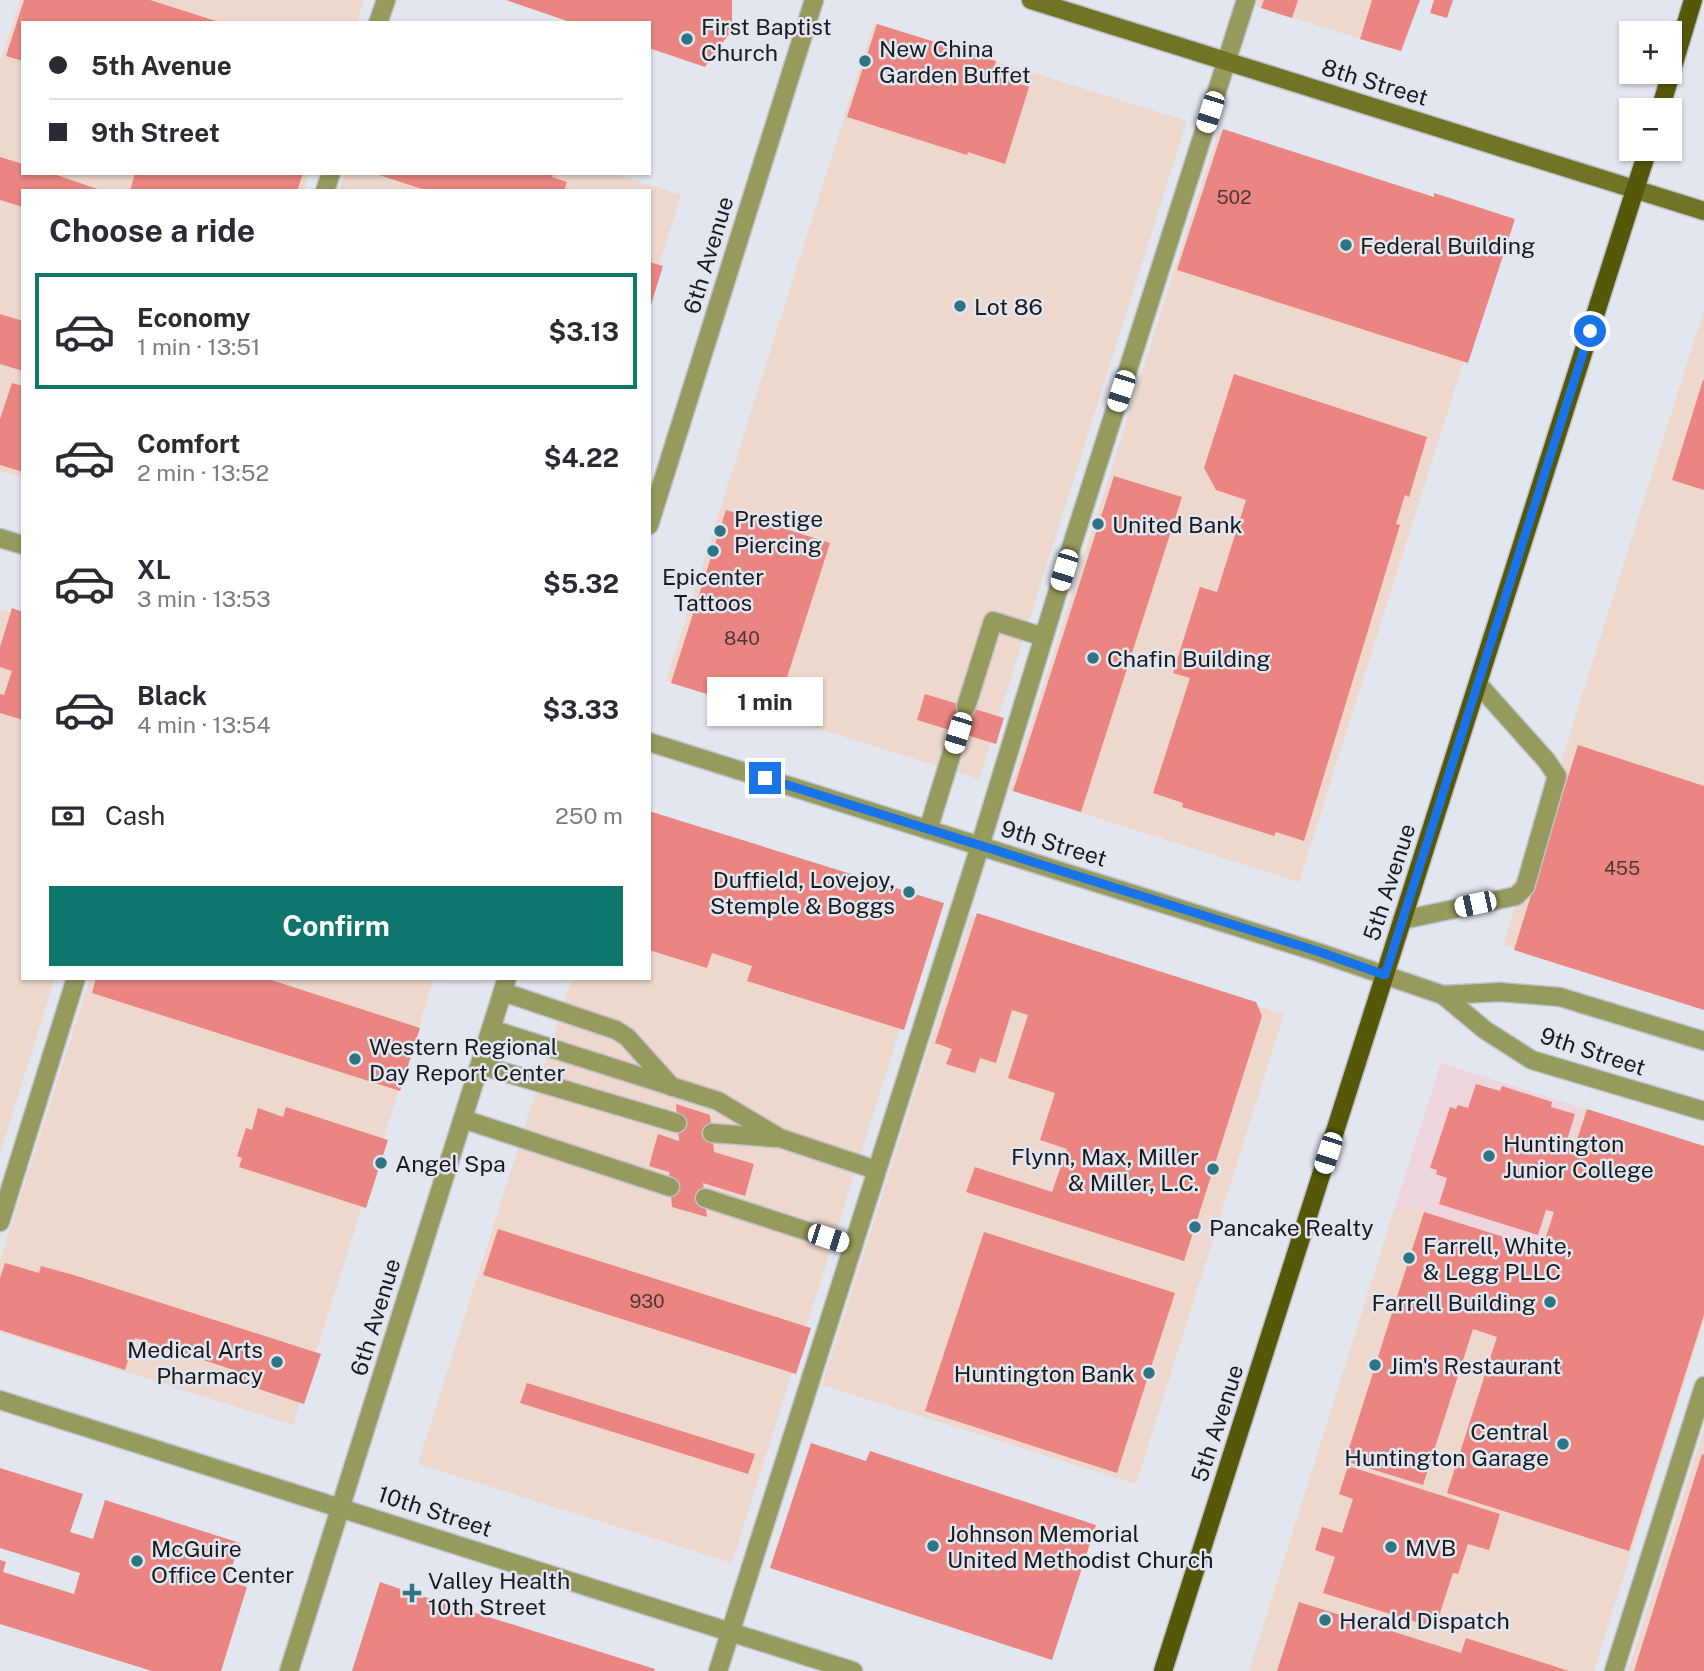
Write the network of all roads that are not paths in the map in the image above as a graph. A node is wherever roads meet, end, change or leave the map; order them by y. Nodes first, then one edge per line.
1 (386, 0) edge
2 (814, 0) edge
3 (1031, 0) edge
4 (1246, 0) edge
5 (1693, 0) edge
6 (379, 21) edge
7 (1226, 61) junction
8 (1664, 98) edge
9 (1644, 161) edge
10 (1635, 189) junction
11 (1704, 211) edge
12 (651, 519) edge
13 (0, 538) edge
14 (21, 544) edge
15 (1044, 637) junction
16 (1478, 684) junction
17 (966, 706) dead end
18 (958, 733) dead end
19 (651, 743) edge
20 (928, 830) junction
21 (980, 846) junction
22 (1402, 920) junction
23 (1385, 975) junction
24 (75, 980) edge
25 (505, 985) edge
26 (1443, 995) junction
27 (491, 1029) junction
28 (1704, 1041) edge
29 (480, 1065) junction
30 (672, 1087) junction
31 (1704, 1111) edge
32 (463, 1119) junction
33 (677, 1123) dead end
34 (712, 1133) dead end
35 (780, 1138) junction
36 (877, 1170) junction
37 (670, 1187) dead end
38 (705, 1198) dead end
39 (0, 1222) edge
40 (853, 1246) junction
41 (1704, 1387) edge
42 (0, 1400) edge
43 (341, 1506) junction
44 (730, 1632) junction
45 (289, 1671) edge
46 (718, 1671) edge
47 (853, 1671) edge
48 (1163, 1671) edge
49 (1614, 1671) edge

1 - 6 street
2 - 12 street, 6th Avenue
3 - 7 main road, 8th Street
4 - 7 street
5 - 8 main road
7 - 10 main road, 8th Street
7 - 15 street
9 - 10 main road, 5th Avenue
10 - 11 main road, 8th Street
10 - 16 main road, 5th Avenue
13 - 14 street
15 - 17 street
15 - 21 street
16 - 22 main road, 5th Avenue
16 - 22 street
18 - 20 street
19 - 20 street, 9th Street
20 - 21 street, 9th Street
21 - 23 street, 9th Street
21 - 36 street
22 - 23 main road, 5th Avenue
23 - 26 street, 9th Street
23 - 48 main road, 5th Avenue
24 - 39 street
25 - 27 street, 6th Avenue
25 - 30 street
26 - 28 street, 9th Street
26 - 31 street, 9th Street
27 - 29 street, 6th Avenue
27 - 30 street
29 - 32 street, 6th Avenue
29 - 33 street
30 - 35 street
32 - 37 street
32 - 43 street, 6th Avenue
34 - 35 street
35 - 36 street
36 - 40 street
38 - 40 street
40 - 44 street
41 - 49 street
42 - 43 street, 10th Street
43 - 44 street, 10th Street
43 - 45 street, 6th Avenue
44 - 46 street
44 - 47 street, 10th Street

